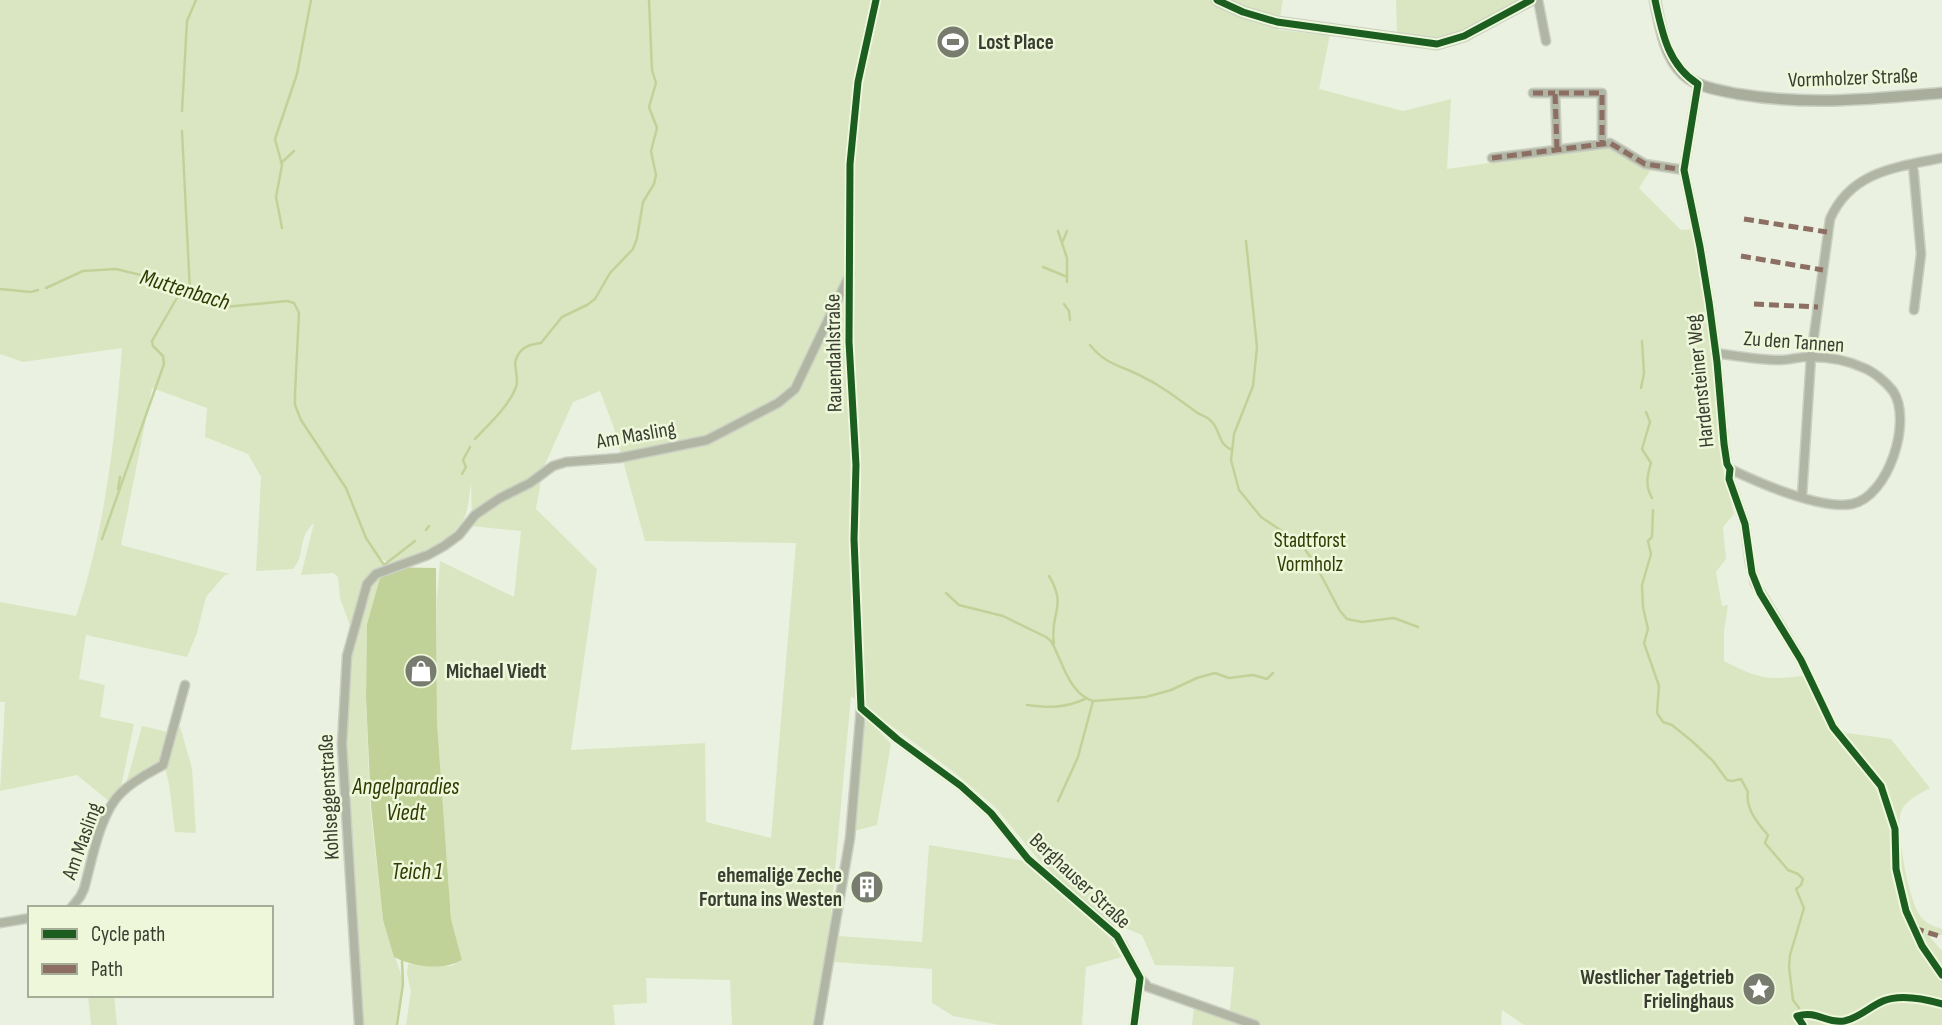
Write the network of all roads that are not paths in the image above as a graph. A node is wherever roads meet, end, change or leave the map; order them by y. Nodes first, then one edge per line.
1 (876, 0) edge
2 (1217, 0) edge
3 (1531, 0) edge
4 (1538, 0) edge
5 (1655, 0) edge
6 (1546, 41) dead end
7 (1698, 84) junction
8 (1533, 93) dead end
9 (1555, 93) junction
10 (1942, 93) edge
11 (1602, 144) junction
12 (1557, 149) junction
13 (1492, 158) dead end
14 (1942, 158) edge
15 (1913, 164) junction
16 (1684, 170) junction
17 (850, 274) junction
18 (1914, 310) dead end
19 (1716, 353) junction
20 (1811, 357) junction
21 (1730, 469) junction
22 (1802, 496) junction
23 (376, 574) joint
24 (1801, 660) dead end
25 (185, 685) dead end
26 (861, 708) junction
27 (73, 906) edge
28 (28, 918) edge
29 (0, 923) edge
30 (1140, 978) junction
31 (359, 1025) edge
32 (818, 1025) edge
33 (1134, 1025) edge
34 (1255, 1025) edge

1 - 17 street, Rauendahlstraße
2 - 3 main road
4 - 6 street
5 - 7 main road
7 - 10 main road, Vormholzer Straße
7 - 16 street, Hardensteiner Weg
8 - 9 street
9 - 11 street
9 - 12 street
11 - 12 street
11 - 16 street
12 - 13 street
14 - 15 street
15 - 18 street
15 - 20 street
16 - 19 street, Hardensteiner Weg
17 - 23 street, Am Masling
17 - 26 street, Rauendahlstraße
19 - 20 street, Zu den Tannen
19 - 21 street, Hardensteiner Weg
20 - 22 street
20 - 22 street, Zu den Tannen
21 - 22 street, Zu den Tannen
21 - 24 street, Hardensteiner Weg
23 - 31 street, Kohlseggenstraße
25 - 27 street, Am Masling
26 - 30 street, Berghauser Straße
26 - 32 street, Rauendahlstraße
28 - 29 street
30 - 33 street
30 - 34 street

